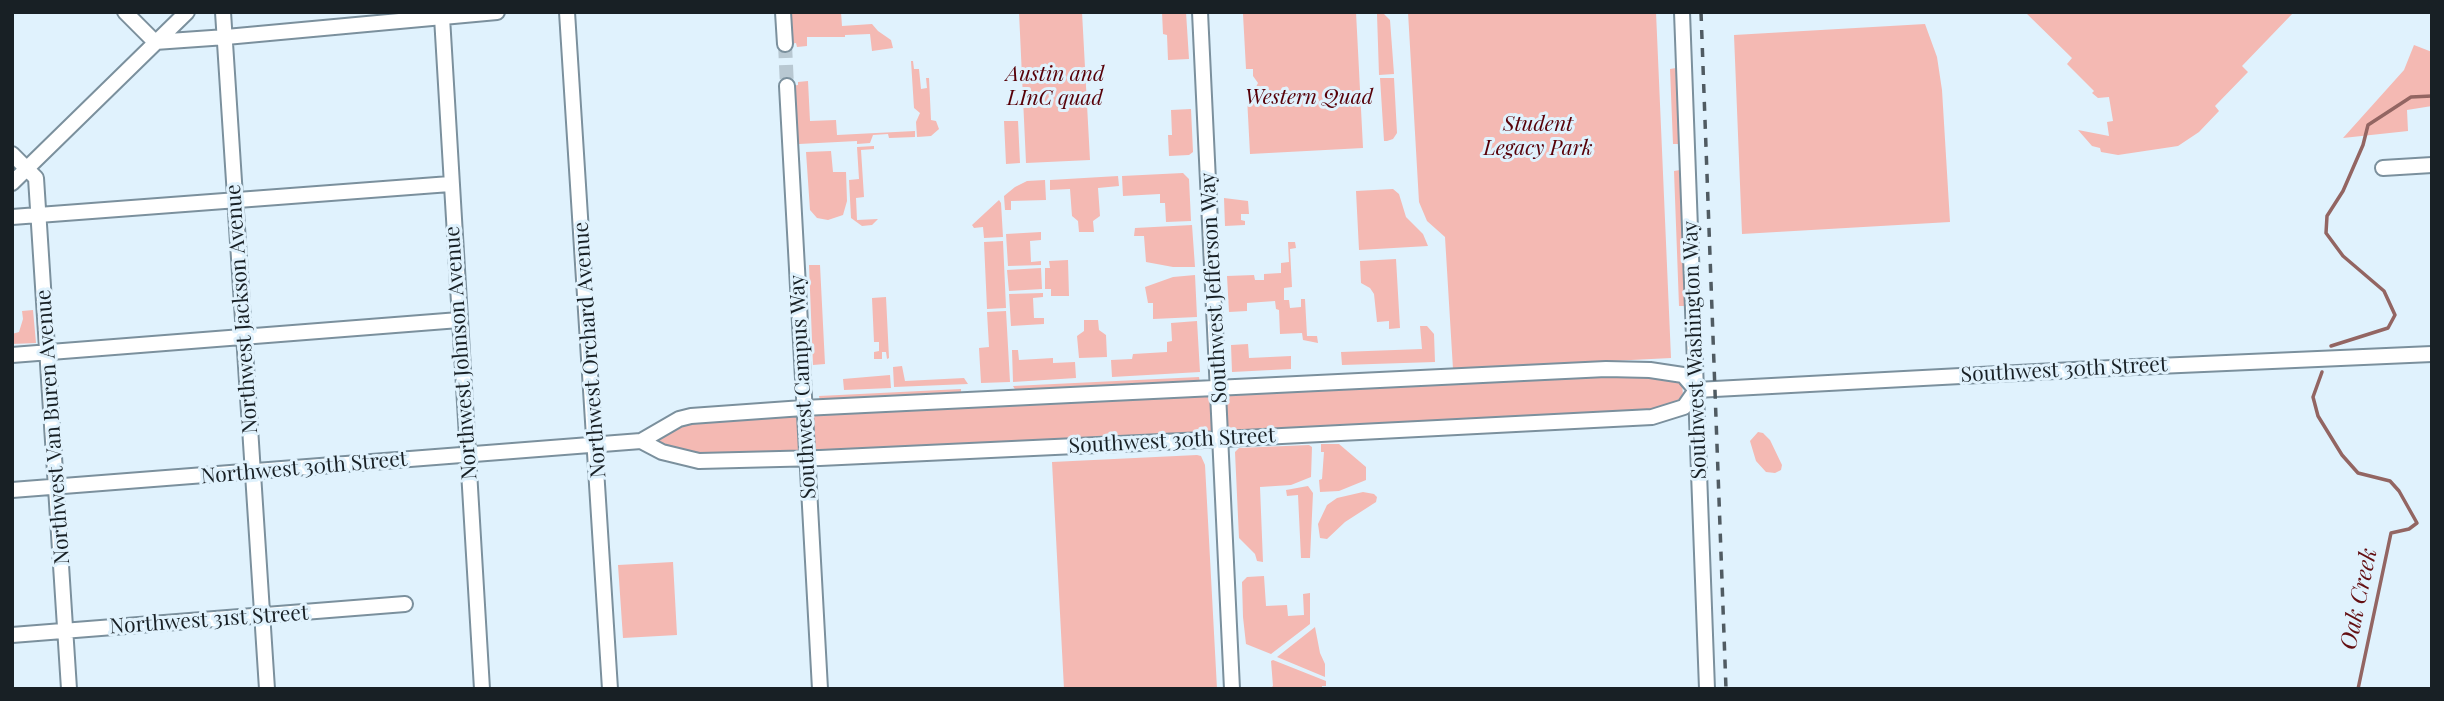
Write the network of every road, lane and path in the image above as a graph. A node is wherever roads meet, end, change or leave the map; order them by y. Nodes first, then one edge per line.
1 (125, 12) edge
2 (187, 12) edge
3 (223, 12) edge
4 (498, 12) edge
5 (567, 12) edge
6 (783, 12) edge
7 (1200, 12) edge
8 (1682, 12) edge
9 (442, 17) junction
10 (226, 37) junction
11 (155, 42) junction
12 (785, 44) tunnel mouth
13 (787, 86) tunnel mouth
14 (12, 153) edge
15 (2432, 165) edge
16 (2383, 168) dead end
17 (27, 169) junction
18 (12, 183) edge
19 (450, 184) junction
20 (235, 202) junction
21 (40, 216) junction
22 (12, 217) edge
23 (459, 320) junction
24 (245, 337) junction
25 (48, 352) junction
26 (2432, 354) edge
27 (12, 355) edge
28 (1219, 389) junction
29 (1696, 390) junction
30 (803, 408) junction
31 (1222, 439) junction
32 (641, 441) junction
33 (596, 444) junction
34 (467, 453) junction
35 (807, 458) junction
36 (253, 473) junction
37 (57, 487) junction
38 (12, 490) edge
39 (405, 604) dead end
40 (262, 616) junction
41 (65, 631) junction
42 (12, 635) edge
43 (69, 689) edge
44 (267, 689) edge
45 (482, 689) edge
46 (610, 689) edge
47 (820, 689) edge
48 (1233, 689) edge
49 (1707, 689) edge

1 - 11 street
2 - 11 street
3 - 10 street, Northwest Jackson Avenue
4 - 9 street
5 - 33 street, Northwest Orchard Avenue
6 - 12 street
7 - 28 street, Southwest Jefferson Way
8 - 29 street, Southwest Washington Way
9 - 10 street
9 - 19 street, Northwest Johnson Avenue
10 - 11 street
10 - 20 street, Northwest Jackson Avenue
11 - 17 street
13 - 30 street, Southwest Campus Way
14 - 17 street
15 - 16 street
17 - 18 street
17 - 21 street, Northwest Van Buren Avenue
19 - 20 street
19 - 23 street, Northwest Johnson Avenue
20 - 21 street
20 - 24 street, Northwest Jackson Avenue
21 - 22 street
21 - 25 street, Northwest Van Buren Avenue
23 - 24 street
23 - 34 street, Northwest Johnson Avenue
24 - 25 street
24 - 36 street, Northwest Jackson Avenue
25 - 27 street
25 - 37 street, Northwest Van Buren Avenue
26 - 29 street, Southwest 30th Street
28 - 29 street, Southwest 30th Street
28 - 30 street, Southwest 30th Street
28 - 31 street, Southwest Jefferson Way
29 - 31 street, Southwest 30th Street
29 - 49 street, Southwest Washington Way
30 - 32 street, Southwest 30th Street
30 - 35 street, Southwest Campus Way
31 - 35 street, Southwest 30th Street
31 - 48 street, Southwest Jefferson Way
32 - 33 street, Southwest 30th Street
32 - 35 street, Southwest 30th Street
33 - 34 street, Northwest 30th Street
33 - 46 street, Northwest Orchard Avenue
34 - 36 street, Northwest 30th Street
34 - 45 street, Northwest Johnson Avenue
35 - 47 street, Southwest Campus Way
36 - 37 street, Northwest 30th Street
36 - 40 street, Northwest Jackson Avenue
37 - 38 street, Northwest 30th Street
37 - 41 street, Northwest Van Buren Avenue
39 - 40 street, Northwest 31st Street
40 - 41 street, Northwest 31st Street
40 - 44 street, Northwest Jackson Avenue
41 - 42 street, Northwest 31st Street
41 - 43 street, Northwest Van Buren Avenue

